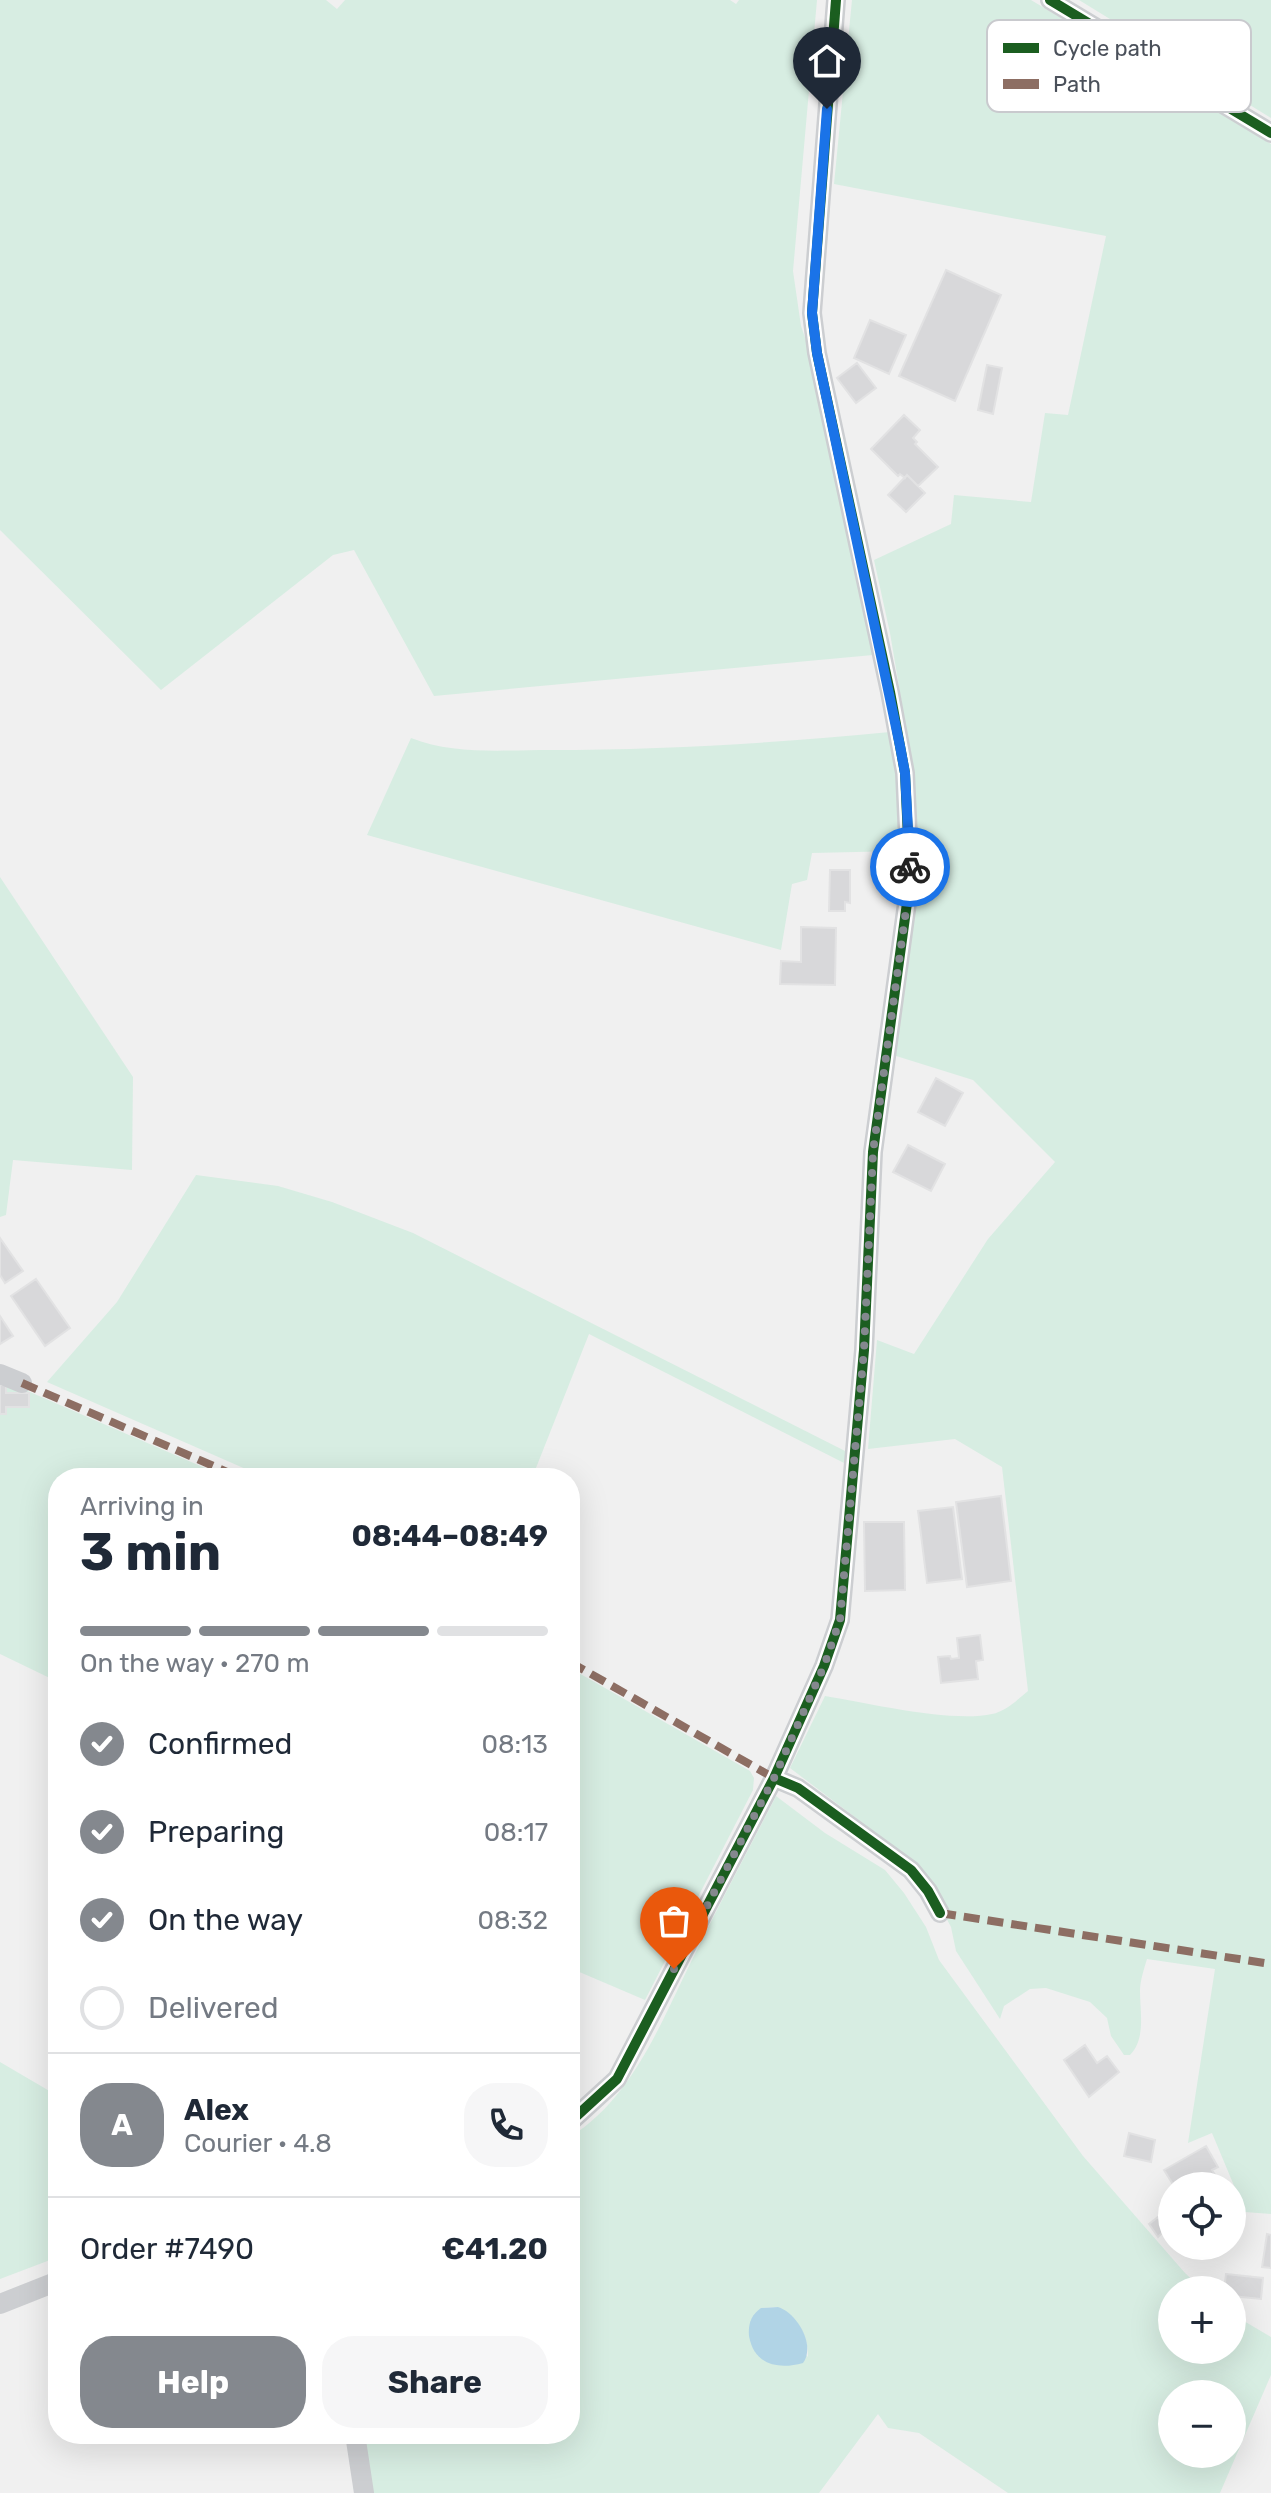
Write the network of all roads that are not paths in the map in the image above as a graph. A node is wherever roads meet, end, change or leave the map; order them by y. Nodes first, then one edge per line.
1 (836, 0) edge
2 (1050, 0) edge
3 (1083, 20) edge
4 (1236, 112) edge
5 (1271, 133) edge
6 (0, 1374) edge
7 (22, 1383) dead end
8 (774, 1778) junction
9 (940, 1913) dead end
10 (580, 2113) edge
11 (48, 2285) edge
12 (0, 2304) edge
13 (357, 2444) edge
14 (364, 2493) edge

1 - 8 street
2 - 3 street
4 - 5 street
6 - 7 street
8 - 9 street
8 - 10 street
11 - 12 street
13 - 14 street

